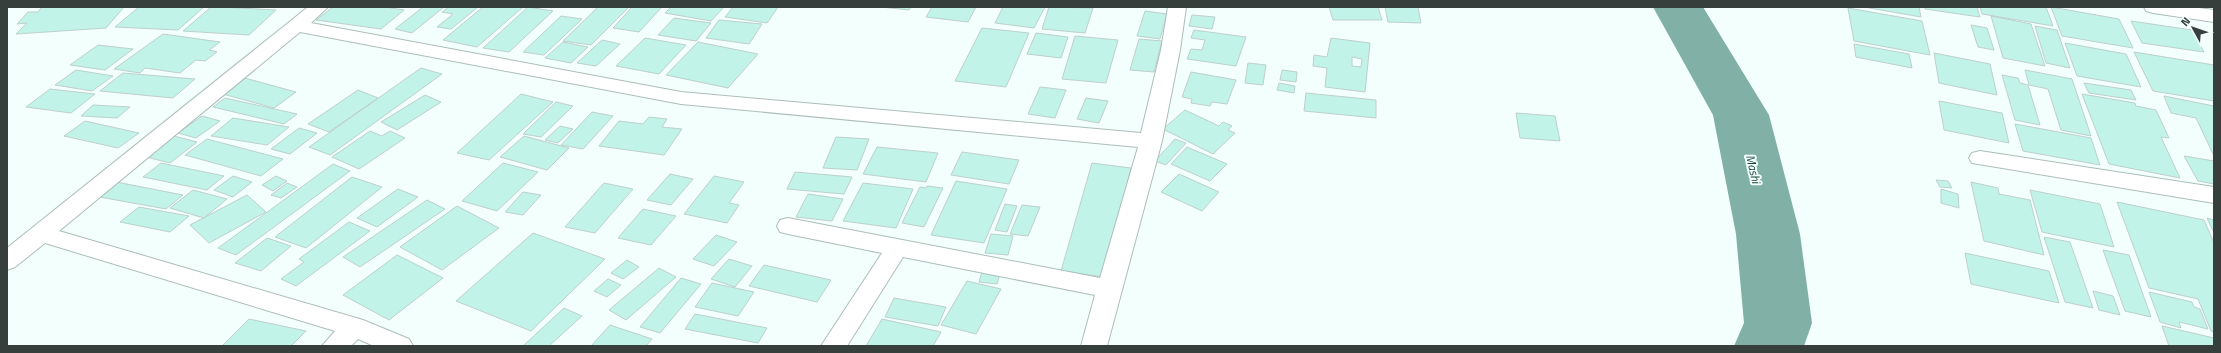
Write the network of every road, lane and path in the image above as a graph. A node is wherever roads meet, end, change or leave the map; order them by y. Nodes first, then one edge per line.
1 (319, 7) edge
2 (1177, 7) edge
3 (2153, 7) edge
4 (2214, 16) edge
5 (296, 26) junction
6 (1151, 141) junction
7 (1980, 158) dead end
8 (2214, 195) edge
9 (788, 226) dead end
10 (42, 234) junction
11 (897, 248) junction
12 (7, 261) edge
13 (1108, 289) junction
14 (354, 327) junction
15 (335, 346) edge
16 (400, 346) edge
17 (834, 346) edge
18 (1094, 346) edge

1 - 5 street
2 - 6 street
3 - 4 street
5 - 6 street
5 - 10 street
6 - 13 street
7 - 8 street
9 - 11 street
10 - 12 street
10 - 14 street
11 - 13 street
11 - 17 street
13 - 18 street
14 - 15 street
14 - 16 street

